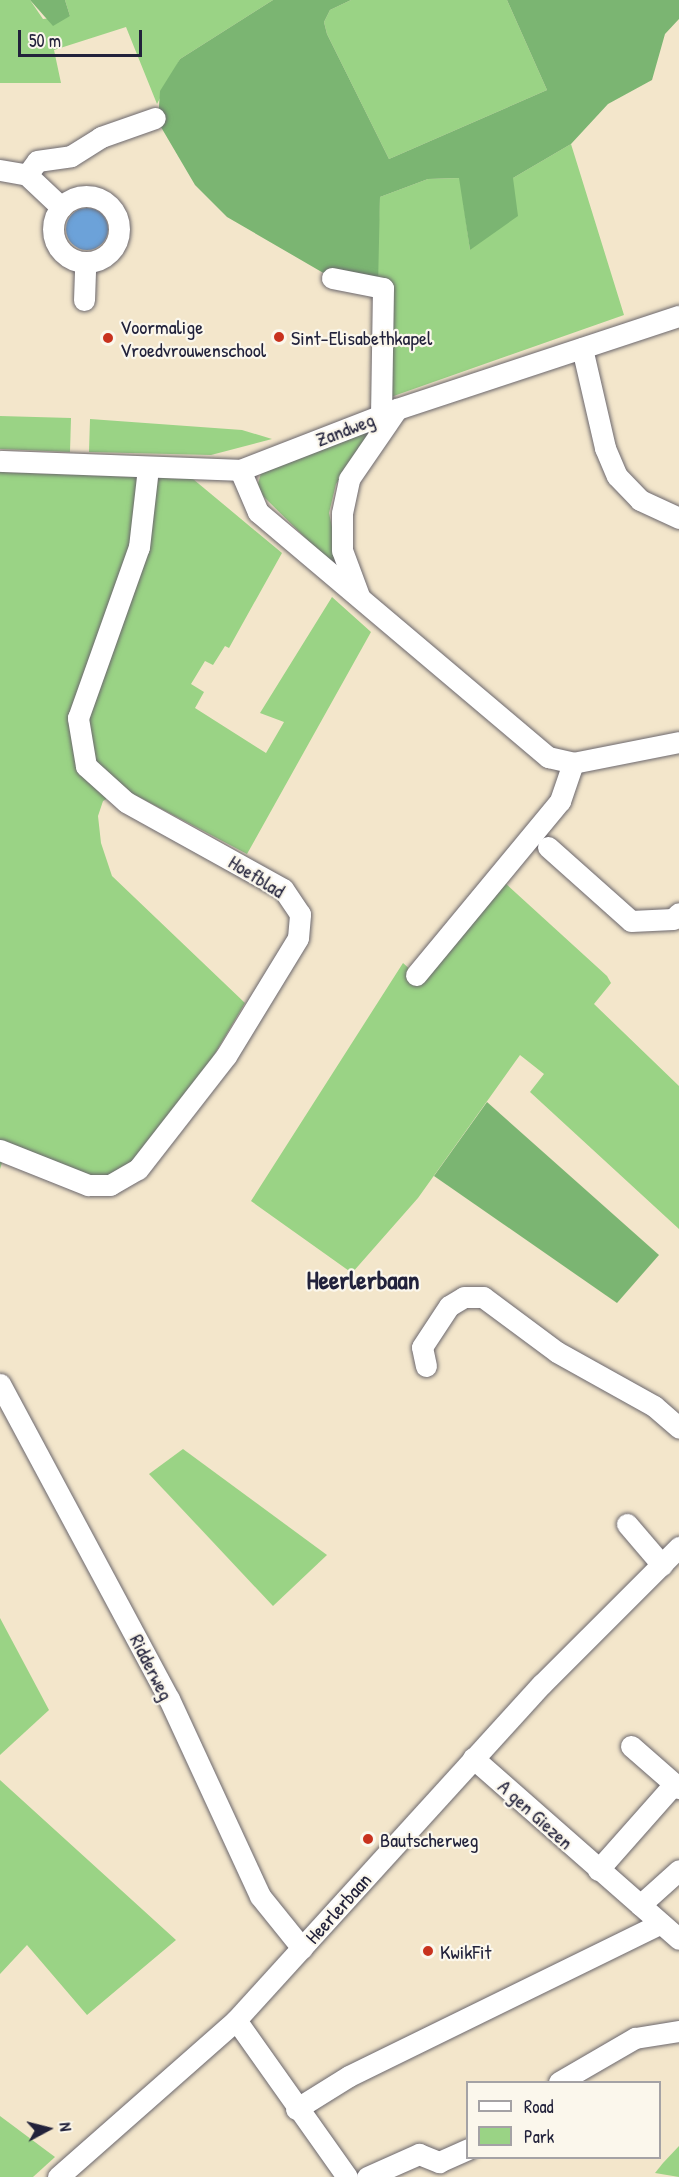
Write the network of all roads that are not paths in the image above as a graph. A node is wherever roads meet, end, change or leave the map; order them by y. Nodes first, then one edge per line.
1 (155, 118) dead end
2 (0, 170) edge
3 (27, 174) junction
4 (61, 207) junction
5 (85, 262) junction
6 (332, 278) dead end
7 (84, 300) dead end
8 (679, 316) edge
9 (582, 348) junction
10 (389, 412) junction
11 (0, 461) edge
12 (148, 468) junction
13 (240, 470) junction
14 (679, 518) edge
15 (360, 599) junction
16 (679, 741) edge
17 (573, 763) junction
18 (540, 840) junction
19 (679, 913) edge
20 (416, 975) dead end
21 (0, 1150) edge
22 (426, 1366) dead end
23 (0, 1384) edge
24 (679, 1428) edge
25 (627, 1524) dead end
26 (679, 1547) edge
27 (662, 1565) junction
28 (631, 1746) dead end
29 (473, 1758) junction
30 (677, 1786) edge
31 (598, 1870) junction
32 (679, 1870) edge
33 (640, 1905) junction
34 (661, 1923) junction
35 (679, 1939) edge
36 (302, 1948) junction
37 (236, 2020) junction
38 (679, 2031) edge
39 (561, 2081) edge
40 (296, 2109) junction
41 (466, 2150) edge
42 (58, 2177) edge
43 (347, 2177) edge
44 (367, 2177) edge

1 - 3 street
2 - 3 street
3 - 4 street
4 - 5 street
4 - 5 street
5 - 7 street
6 - 10 street
8 - 9 street, Zandweg
9 - 10 street, Zandweg
9 - 14 street
10 - 13 street, Zandweg
10 - 15 street
11 - 12 street, Zandweg
12 - 13 street, Zandweg
12 - 21 street, Hoefblad
13 - 15 street
15 - 17 street
16 - 17 street
17 - 18 street
18 - 19 street
18 - 20 street
22 - 24 street
23 - 36 street, Ridderweg
25 - 27 street
26 - 27 street, Heerlerbaan
27 - 29 street, Heerlerbaan
28 - 30 street
29 - 31 street, A gen Giezen
29 - 36 street, Heerlerbaan
30 - 31 street
31 - 33 street, A gen Giezen
32 - 33 street
33 - 34 street, A gen Giezen
34 - 35 street, A gen Giezen
34 - 40 street
36 - 37 street, Heerlerbaan
37 - 40 street
37 - 42 street, Heerlerbaan
38 - 39 street
40 - 43 street
41 - 44 street

